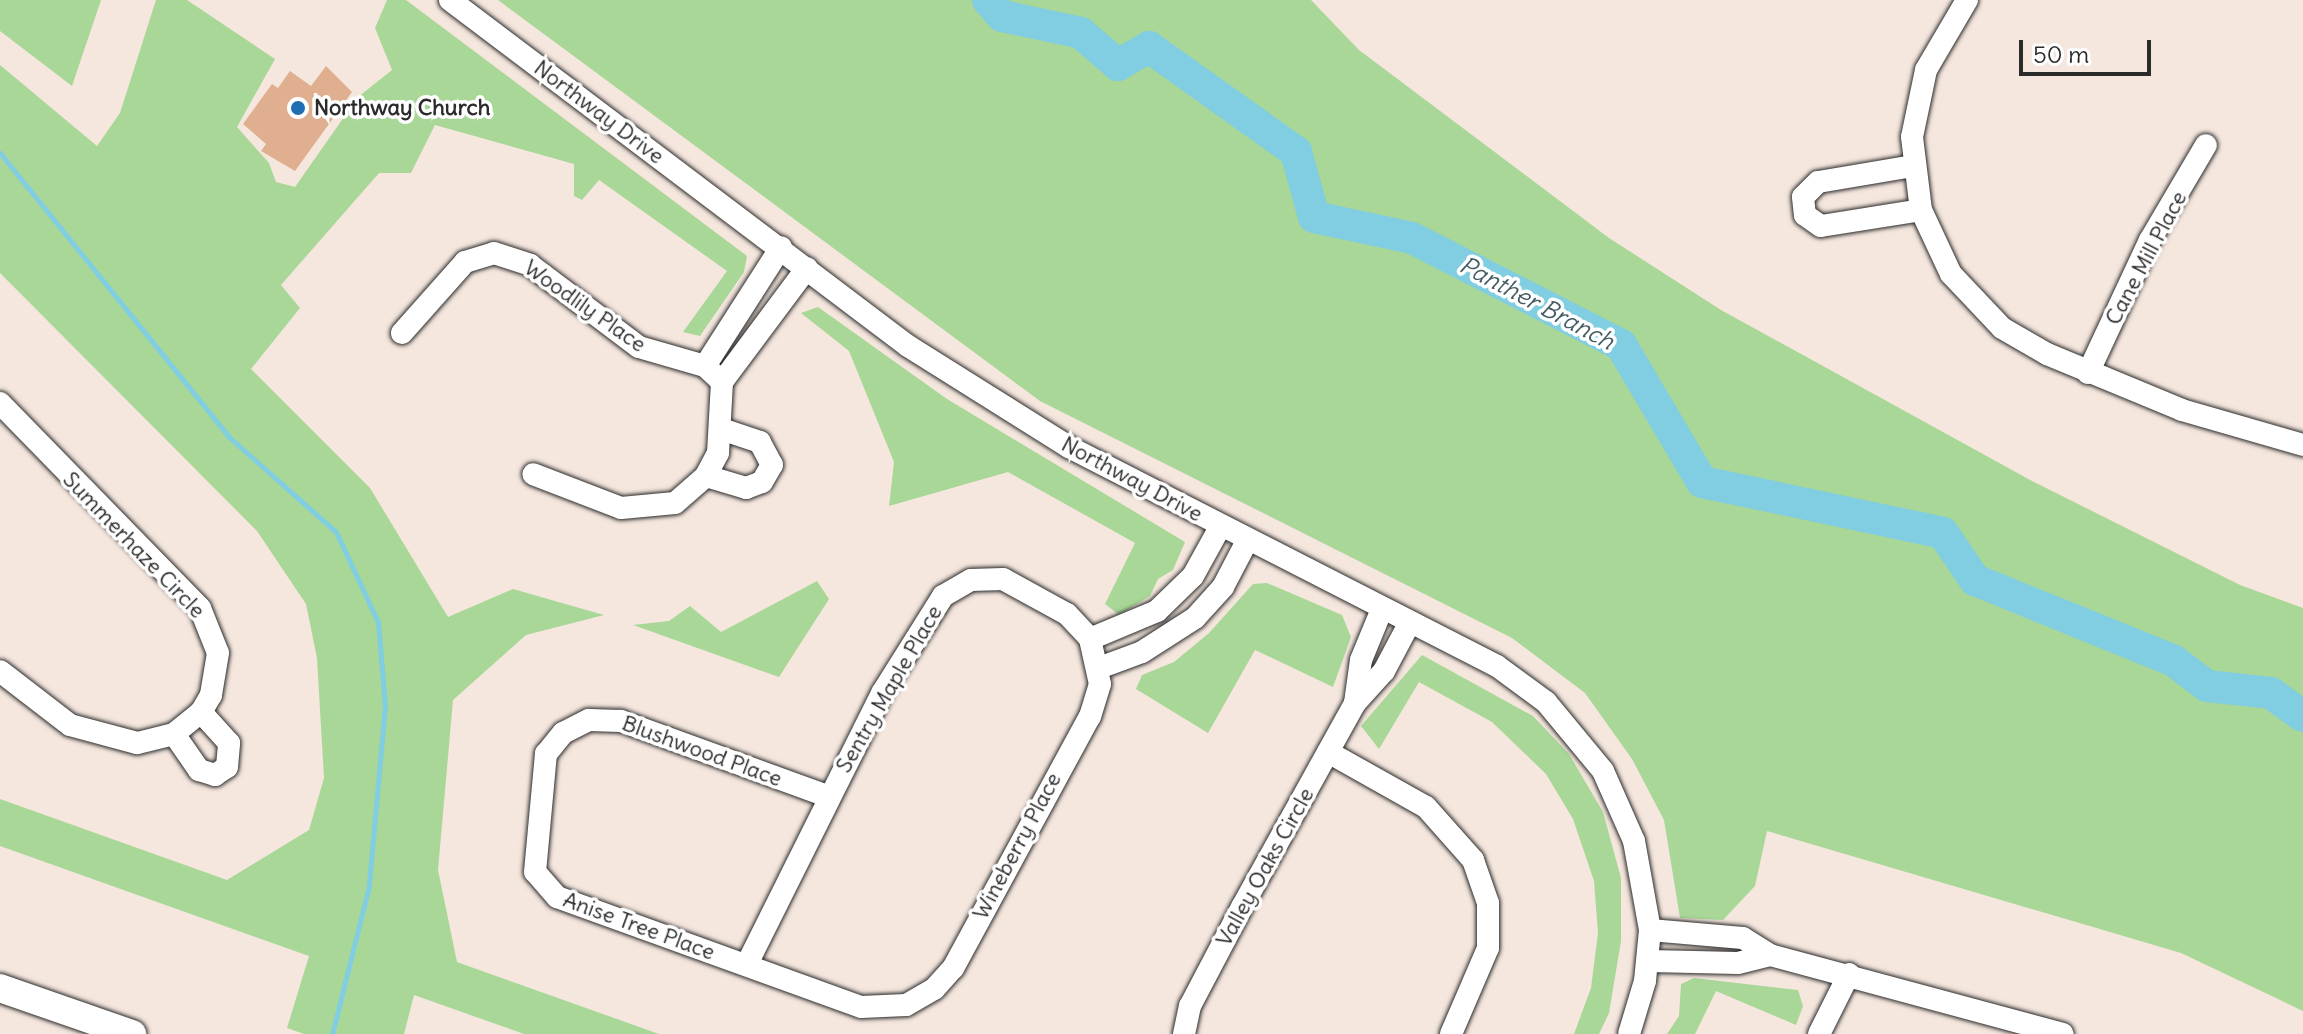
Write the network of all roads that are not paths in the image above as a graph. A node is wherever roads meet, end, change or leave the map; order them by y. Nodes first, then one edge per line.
1 (450, 0) edge
2 (1967, 0) edge
3 (2206, 145) dead end
4 (1913, 166) junction
5 (1921, 210) junction
6 (781, 247) junction
7 (807, 268) junction
8 (402, 333) dead end
9 (2088, 373) junction
10 (713, 374) junction
11 (0, 404) edge
12 (721, 429) junction
13 (2303, 445) edge
14 (533, 474) dead end
15 (706, 476) junction
16 (1220, 527) junction
17 (1247, 541) junction
18 (1382, 609) junction
19 (1410, 622) junction
20 (1090, 639) junction
21 (1099, 668) junction
22 (0, 671) edge
23 (1355, 703) junction
24 (201, 712) junction
25 (575, 724) joint
26 (174, 734) junction
27 (1328, 752) junction
28 (827, 796) junction
29 (1650, 930) junction
30 (1770, 955) junction
31 (1649, 961) junction
32 (747, 964) junction
33 (1849, 974) junction
34 (0, 988) edge
35 (906, 1005) joint
36 (132, 1034) edge
37 (1184, 1034) edge
38 (1451, 1034) edge
39 (1629, 1034) edge
40 (1819, 1034) edge
41 (2063, 1034) edge

1 - 6 street, Northway Drive
2 - 4 street
3 - 9 street, Cane Mill Place
4 - 5 street
4 - 5 street
5 - 9 street
6 - 7 street, Northway Drive
6 - 10 street
7 - 10 street
7 - 16 street, Northway Drive
8 - 10 street, Woodlily Place
9 - 13 street
10 - 12 street
11 - 24 street, Summerhaze Circle
12 - 15 street
12 - 15 street
14 - 15 street
16 - 17 street, Northway Drive
16 - 20 street
17 - 18 street, Northway Drive
17 - 21 street
18 - 19 street, Northway Drive
18 - 23 street, Valley Oaks Circle
19 - 23 street, Valley Oaks Circle
19 - 29 street, Northway Drive
20 - 21 street, Sentry Maple Place
20 - 28 street, Sentry Maple Place
21 - 35 street, Wineberry Place
22 - 26 street, Summerhaze Circle
23 - 27 street, Valley Oaks Circle
24 - 26 street, Summerhaze Circle
24 - 26 street
25 - 28 street, Blushwood Place
25 - 32 street, Anise Tree Place
27 - 37 street, Valley Oaks Circle
27 - 38 street
28 - 32 street, Sentry Maple Place
29 - 30 street
29 - 31 street, Northway Drive
30 - 31 street
30 - 33 street
31 - 39 street, Northway Drive
32 - 35 street, Anise Tree Place
33 - 40 street
33 - 41 street
34 - 36 main road

